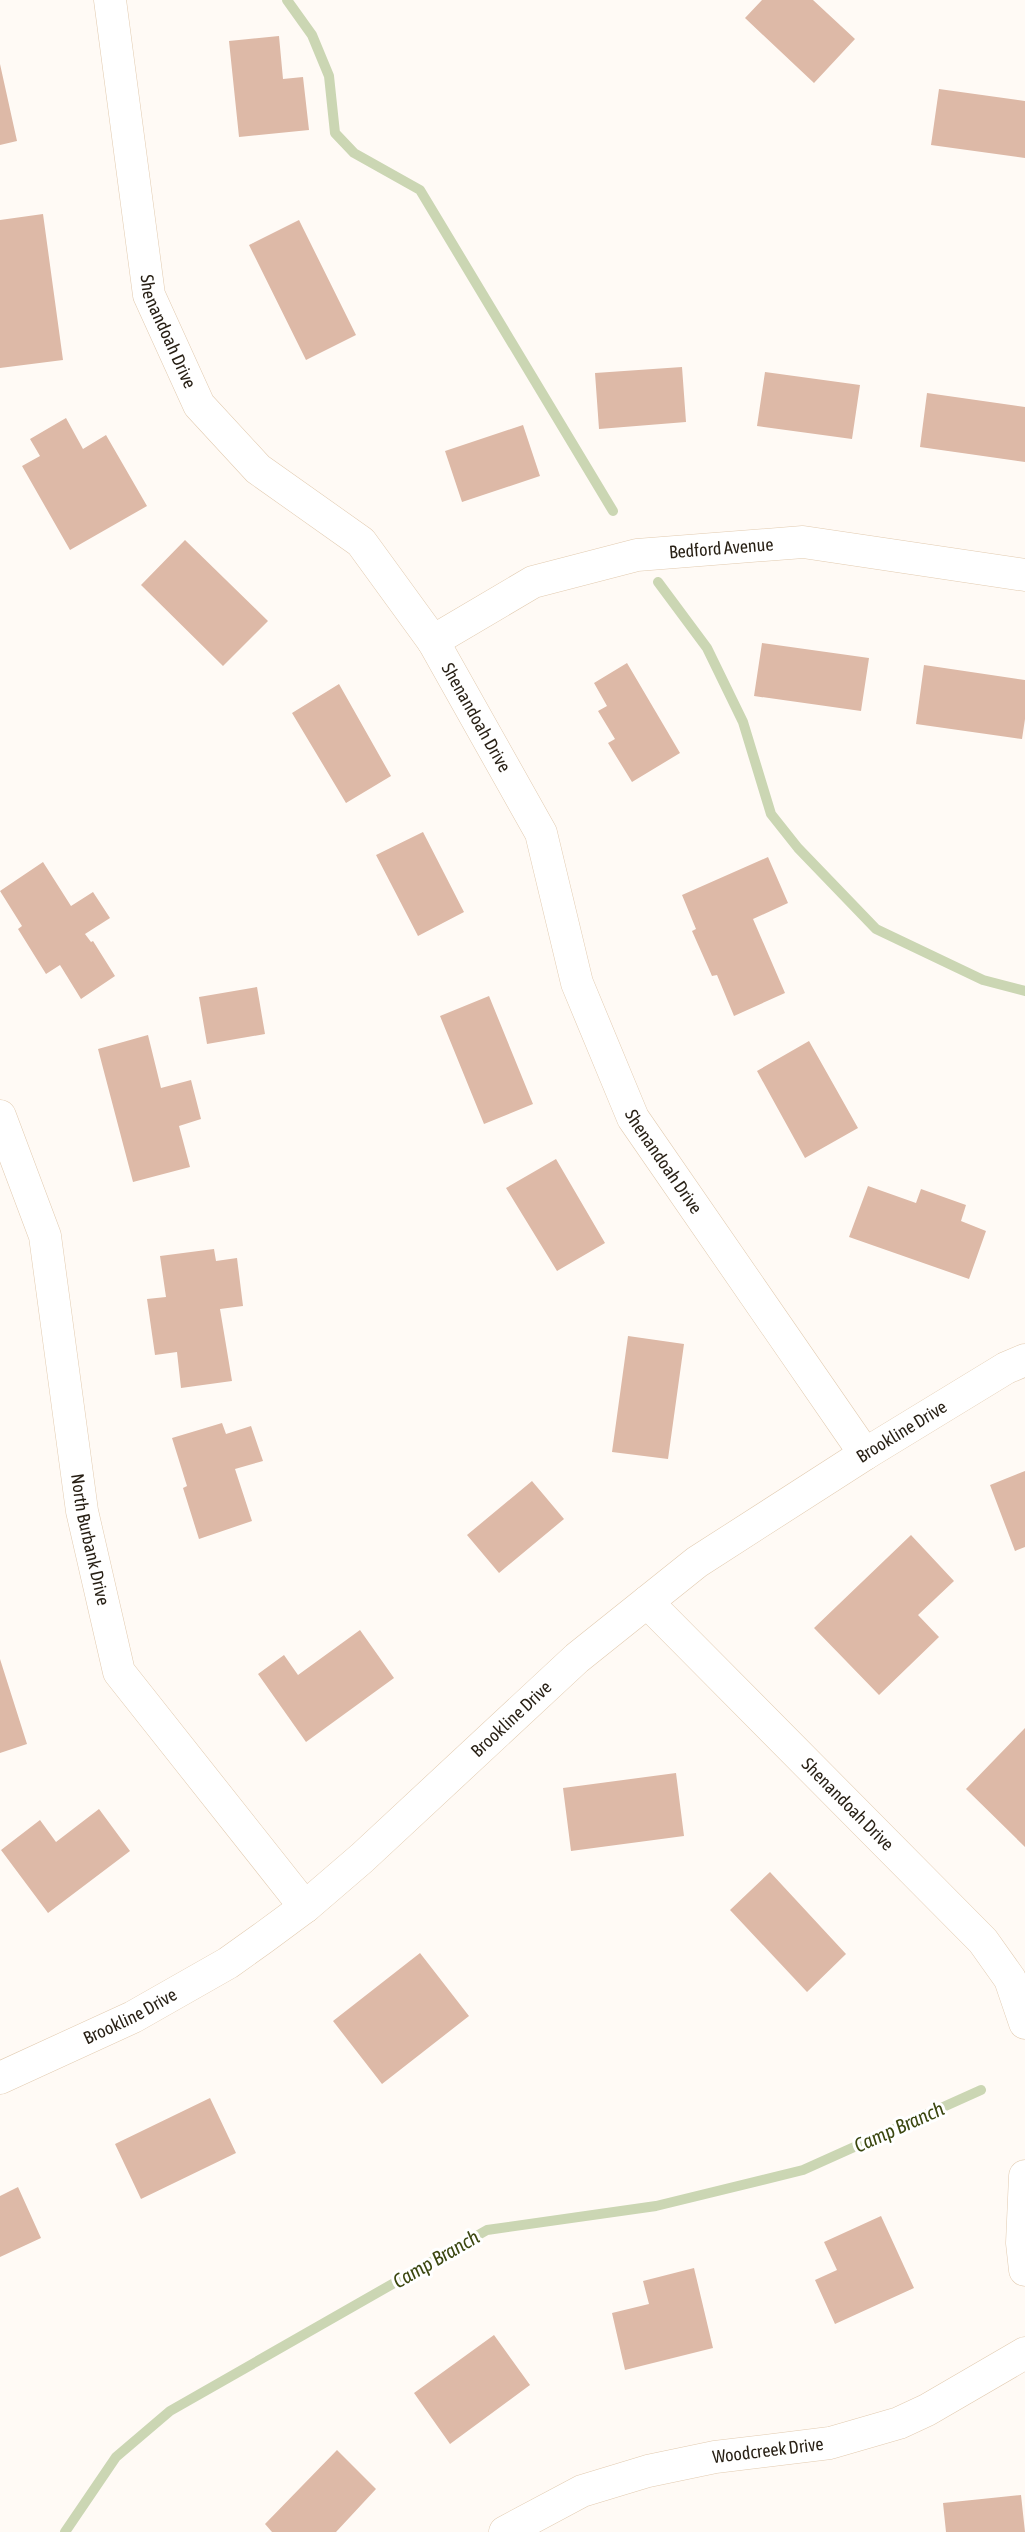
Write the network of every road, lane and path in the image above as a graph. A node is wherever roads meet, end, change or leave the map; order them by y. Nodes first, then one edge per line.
1 (110, 0) edge
2 (1025, 575) edge
3 (433, 641) junction
4 (0, 1116) edge
5 (1025, 1360) edge
6 (865, 1454) junction
7 (647, 1602) junction
8 (305, 1907) junction
9 (1025, 2023) edge
10 (0, 2078) edge
11 (1025, 2176) edge
12 (1025, 2270) edge
13 (1025, 2353) edge
14 (505, 2532) edge

1 - 3 street, Shenandoah Drive
2 - 3 street, Bedford Avenue
3 - 6 street, Shenandoah Drive
4 - 8 street, North Burbank Drive
5 - 6 street, Brookline Drive
6 - 7 street, Brookline Drive
7 - 8 street, Brookline Drive
7 - 9 street, Shenandoah Drive
8 - 10 street, Brookline Drive
11 - 12 street
13 - 14 street, Woodcreek Drive

